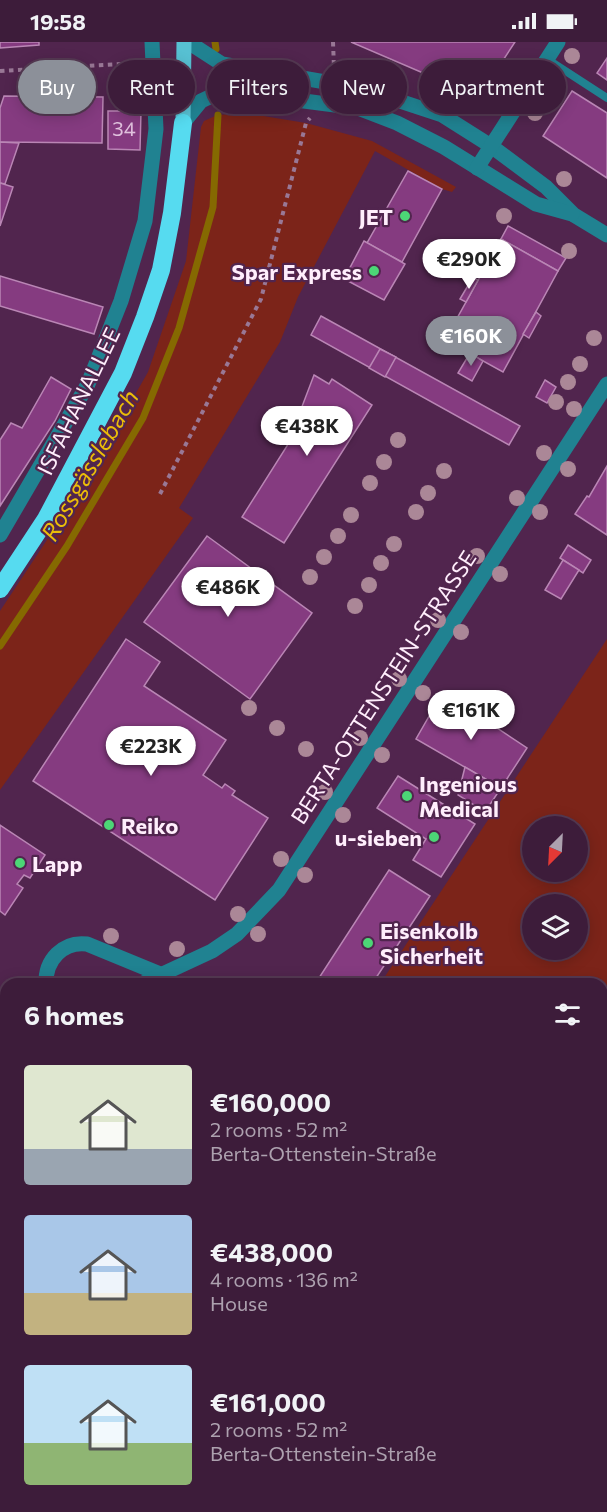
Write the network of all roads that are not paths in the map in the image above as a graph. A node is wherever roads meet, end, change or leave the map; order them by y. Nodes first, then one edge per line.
1 (152, 42) edge
2 (186, 42) edge
3 (558, 42) edge
4 (547, 59) junction
5 (607, 98) edge
6 (183, 123) junction
7 (491, 146) junction
8 (477, 168) junction
9 (574, 215) junction
10 (607, 235) edge
11 (607, 384) edge
12 (0, 535) edge
13 (0, 589) edge
14 (160, 975) junction
15 (46, 978) edge
16 (154, 978) edge

1 - 12 street
2 - 6 main road, ISFAHANALLEE
2 - 7 street
3 - 4 street
4 - 5 lane
4 - 7 street
6 - 8 street
6 - 13 highway, ISFAHANALLEE
7 - 8 street
7 - 9 street
8 - 9 street
9 - 10 street
11 - 14 street, BERTA-OTTENSTEIN-STRASSE
14 - 15 street
14 - 16 street, BERTA-OTTENSTEIN-STRASSE

